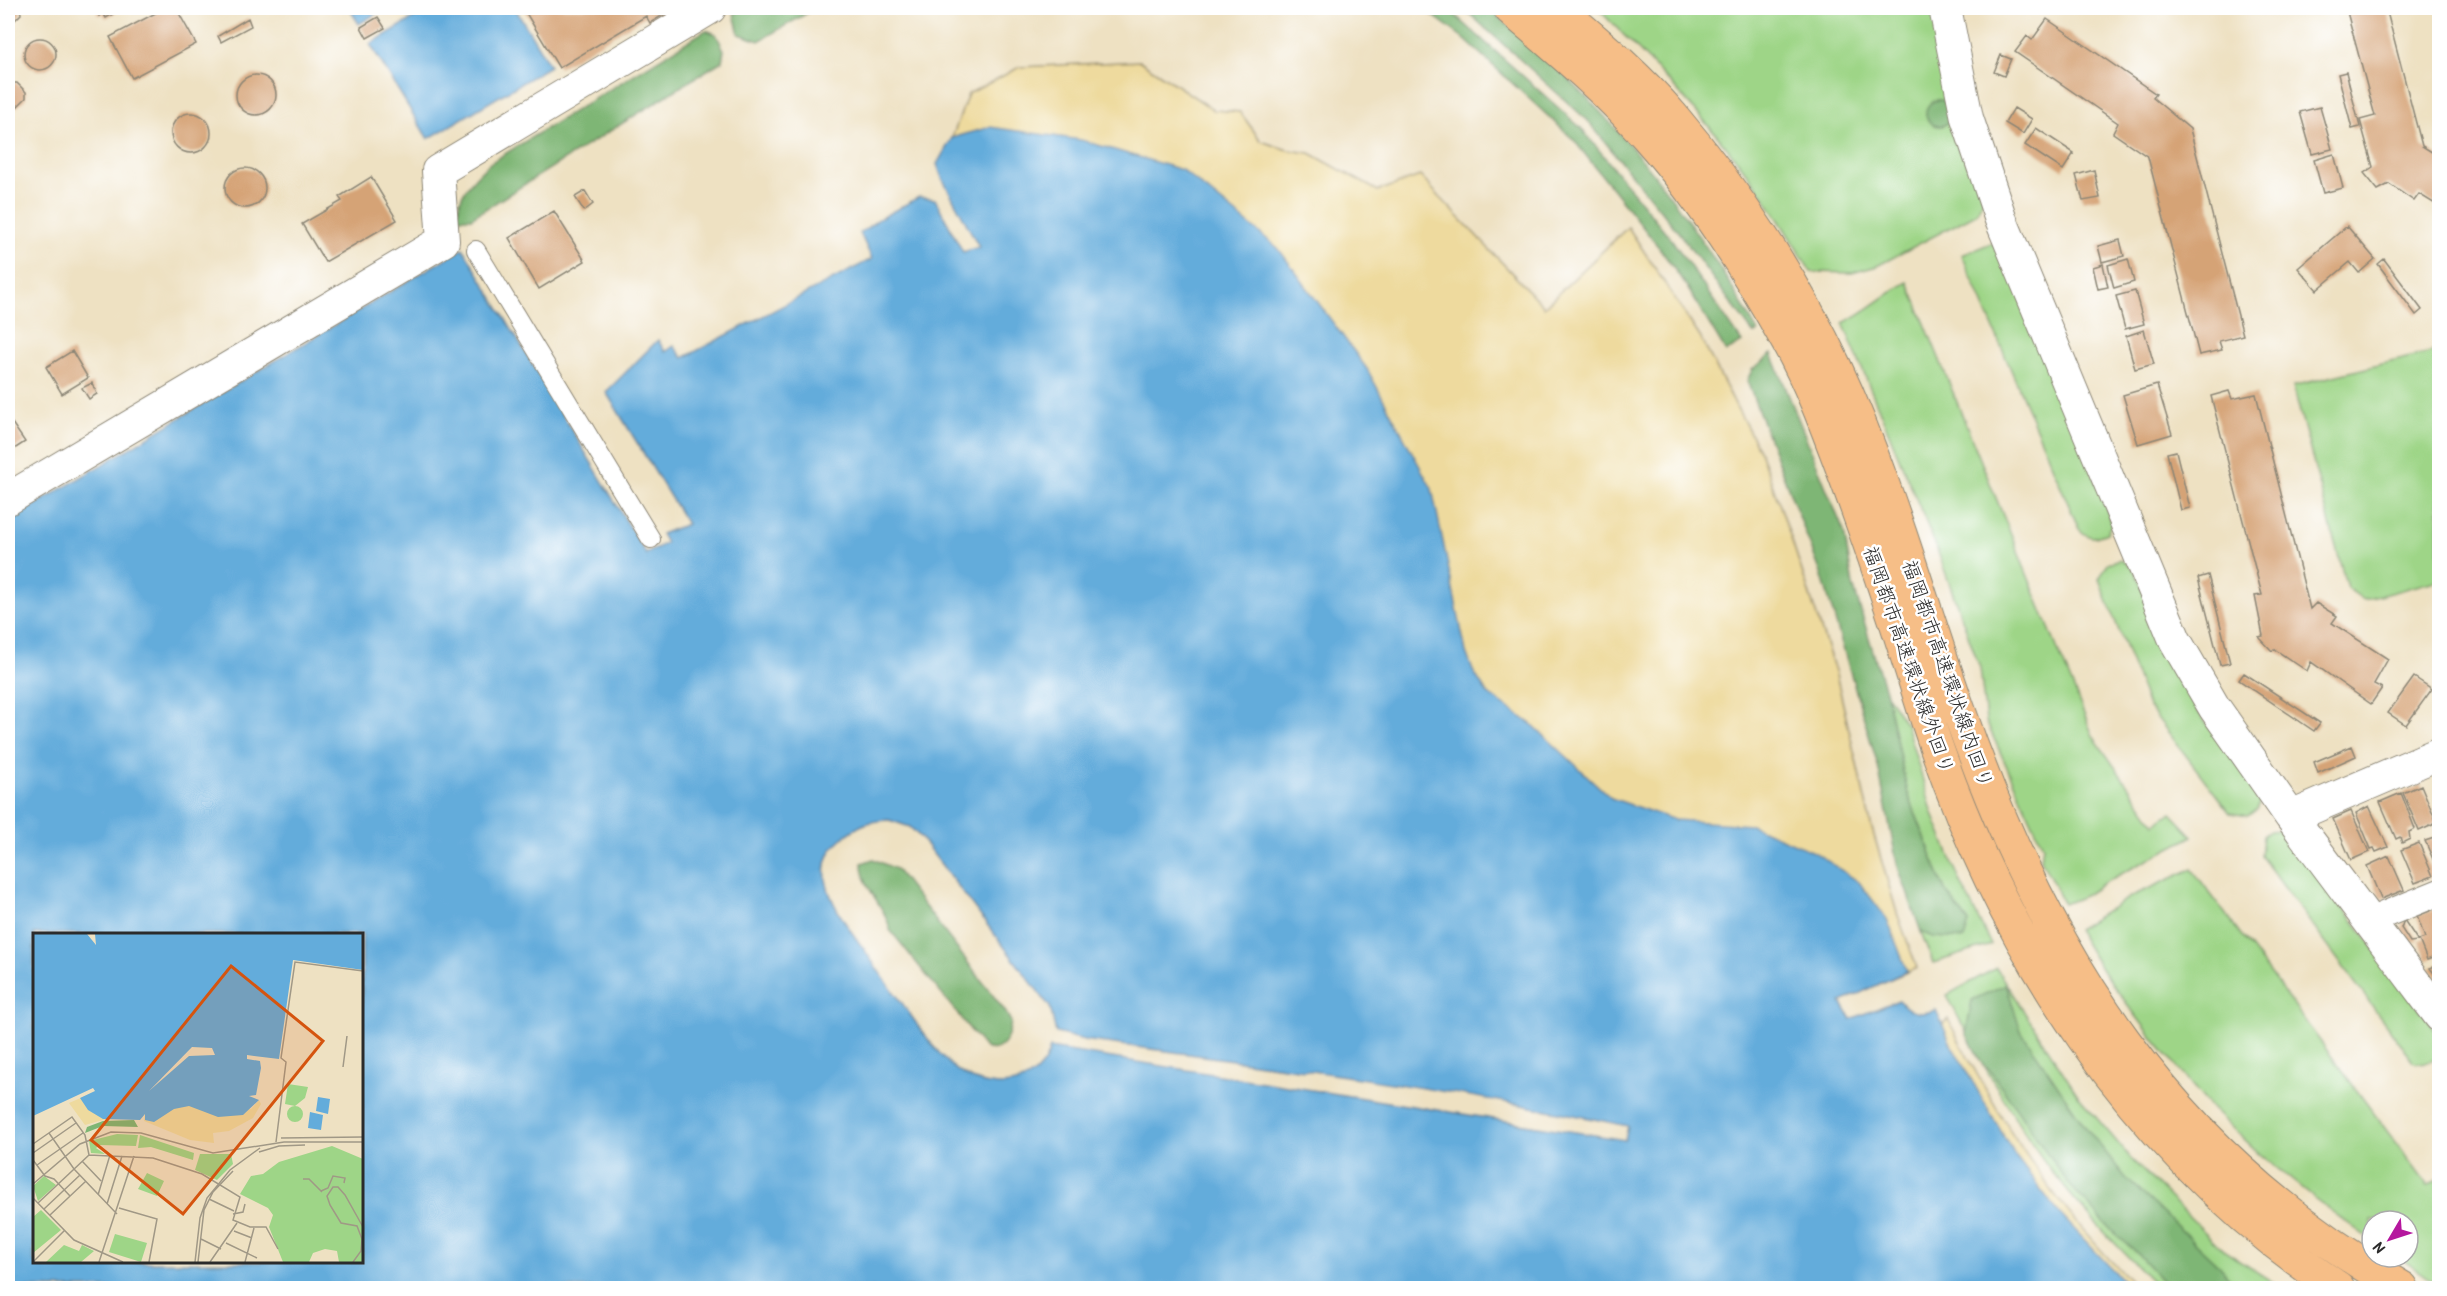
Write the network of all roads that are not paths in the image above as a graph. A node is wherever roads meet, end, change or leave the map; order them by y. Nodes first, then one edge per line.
1 (710, 8) edge
2 (1510, 8) edge
3 (1557, 8) edge
4 (1946, 8) edge
5 (476, 250) dead end
6 (1820, 372) junction
7 (8, 499) edge
8 (651, 539) dead end
9 (2439, 753) edge
10 (2291, 817) junction
11 (2439, 892) edge
12 (2369, 921) junction
13 (2439, 1016) edge
14 (2338, 1288) edge
15 (2402, 1288) edge

1 - 7 street
2 - 6 highway, 福岡都市高速環状線外回り
3 - 6 highway, 福岡都市高速環状線内回り
4 - 10 street
5 - 8 street
6 - 14 highway, 福岡都市高速環状線外回り
6 - 15 highway, 福岡都市高速環状線内回り
9 - 10 street
10 - 12 street
11 - 12 street
12 - 13 street

